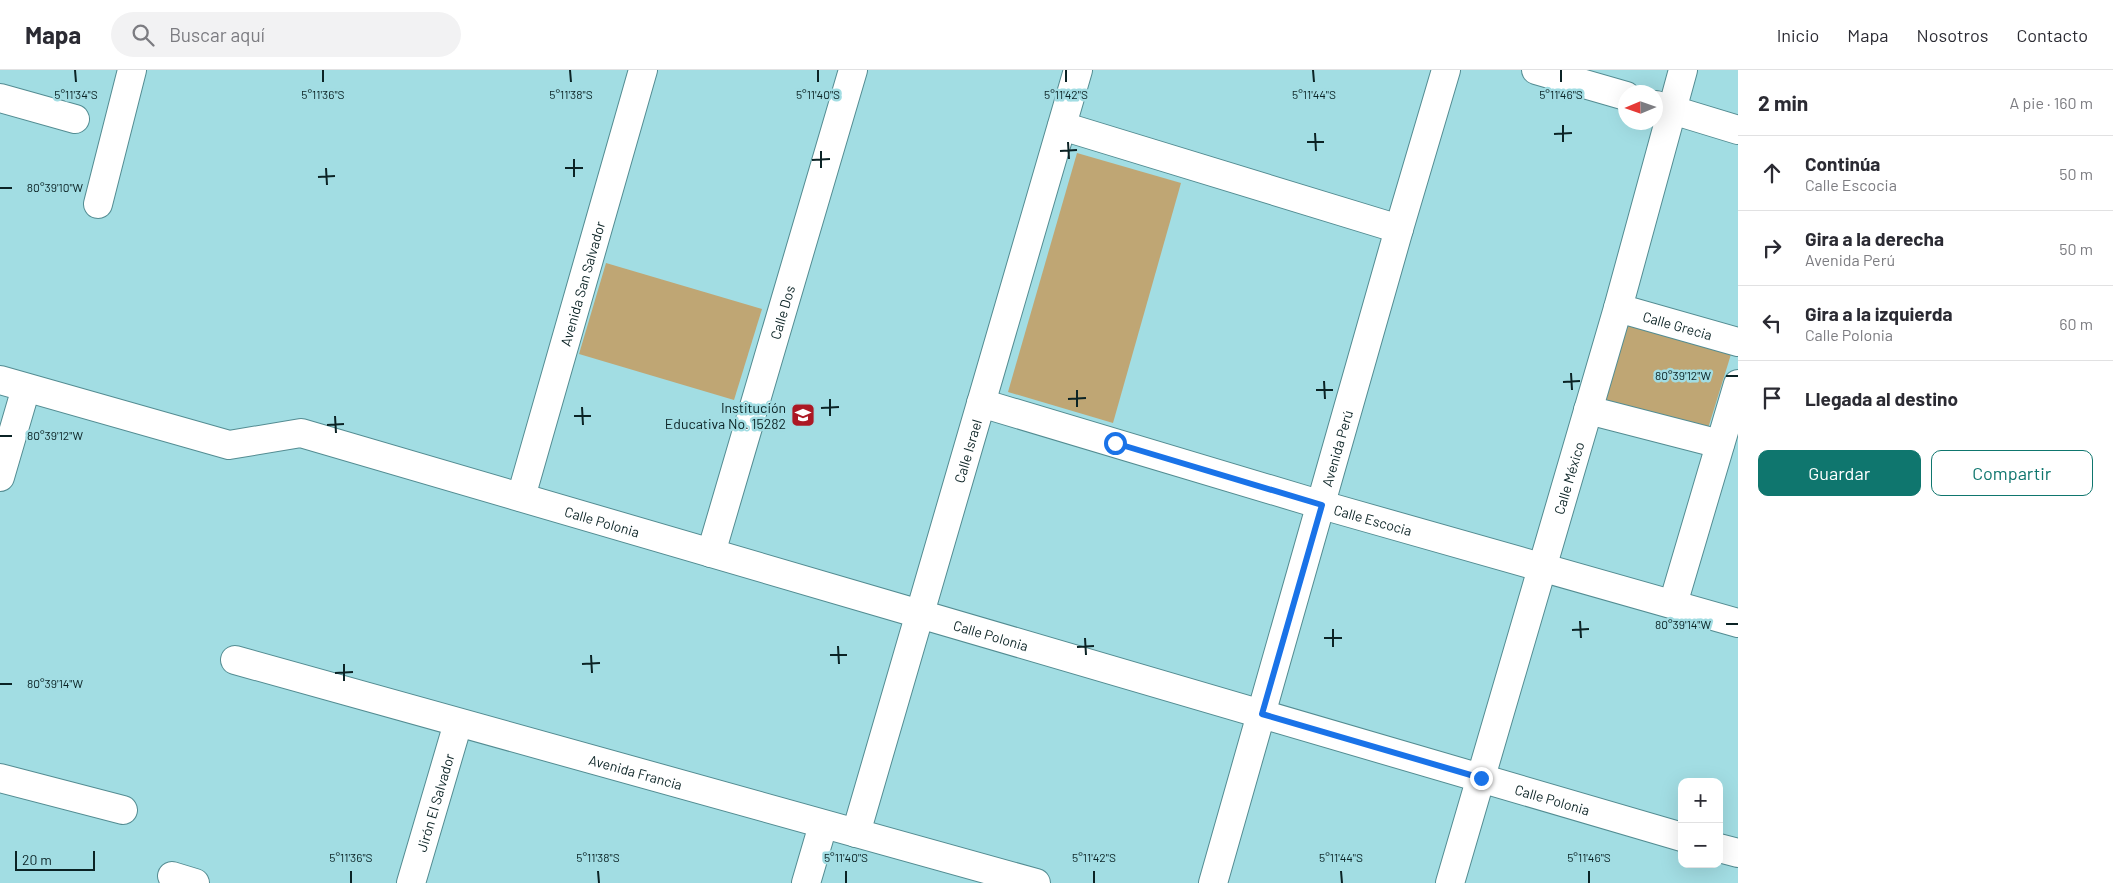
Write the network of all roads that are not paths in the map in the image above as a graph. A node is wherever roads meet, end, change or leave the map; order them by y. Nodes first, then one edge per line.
1 (132, 70) edge
2 (643, 70) edge
3 (853, 70) edge
4 (1078, 70) edge
5 (1446, 70) edge
6 (1536, 70) edge
7 (1682, 70) edge
8 (1618, 94) edge
9 (0, 98) edge
10 (1663, 108) edge
11 (75, 119) dead end
12 (1062, 126) junction
13 (1658, 130) edge
14 (1738, 130) edge
15 (98, 204) dead end
16 (1399, 229) junction
17 (1618, 308) junction
18 (1738, 342) edge
19 (0, 380) edge
20 (1738, 384) edge
21 (26, 388) junction
22 (981, 403) junction
23 (1588, 410) junction
24 (1720, 444) junction
25 (0, 477) edge
26 (521, 497) junction
27 (1322, 505) junction
28 (711, 553) junction
29 (1542, 568) junction
30 (1673, 604) junction
31 (920, 614) junction
32 (1738, 623) edge
33 (235, 660) dead end
34 (1262, 714) junction
35 (458, 724) junction
36 (0, 778) edge
37 (1481, 778) junction
38 (123, 810) dead end
39 (823, 825) junction
40 (856, 833) junction
41 (1678, 836) edge
42 (1723, 849) edge
43 (1738, 853) edge
44 (411, 883) edge
45 (806, 883) edge
46 (1036, 883) edge
47 (1213, 883) edge
48 (1450, 883) edge

1 - 15 street
2 - 26 street, Avenida San Salvador
3 - 28 street, Calle Dos
4 - 12 street, Calle Israel
5 - 16 street, Avenida Perú
6 - 8 street
7 - 10 street, Calle México
9 - 11 street
10 - 14 street
12 - 16 street
12 - 22 street, Calle Israel
13 - 17 street, Calle México
16 - 27 street, Avenida Perú
17 - 18 street, Calle Grecia
17 - 23 street, Calle México
19 - 21 street
20 - 24 street
21 - 25 street
21 - 26 street, Calle Polonia
22 - 27 street, Calle Escocia
22 - 31 street, Calle Israel
23 - 24 street
23 - 29 street, Calle México
24 - 30 street
26 - 28 street, Calle Polonia
27 - 29 street, Calle Escocia
27 - 34 street, Avenida Perú
28 - 31 street, Calle Polonia
29 - 30 street, Calle Escocia
29 - 37 street, Calle México
30 - 32 street, Calle Escocia
31 - 34 street, Calle Polonia
31 - 40 street, Calle Israel
33 - 35 street, Avenida Francia
34 - 37 street, Calle Polonia
34 - 47 street, Avenida Perú
35 - 39 street, Avenida Francia
35 - 44 street, Jirón El Salvador
36 - 38 street
37 - 41 street, Calle Polonia
37 - 48 street, Calle México
39 - 40 street, Avenida Francia
39 - 45 street
40 - 46 street, Avenida Francia
42 - 43 street

